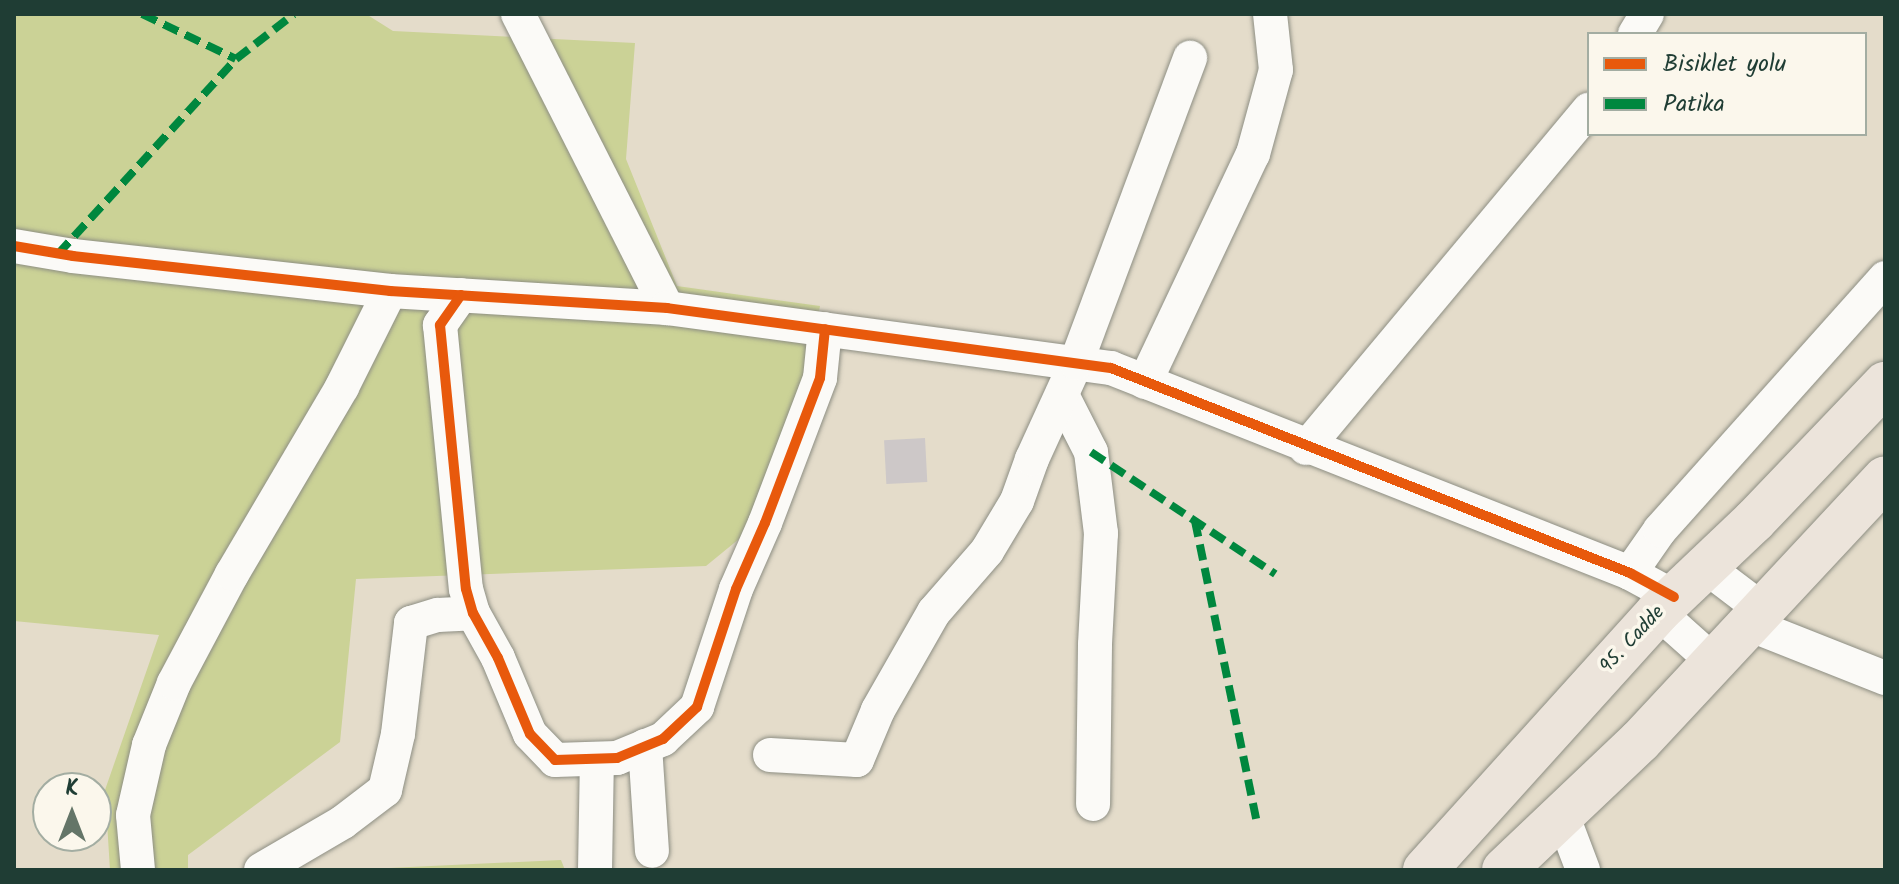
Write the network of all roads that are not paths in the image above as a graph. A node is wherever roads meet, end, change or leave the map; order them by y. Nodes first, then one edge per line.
1 (518, 14) edge
2 (1270, 14) edge
3 (1647, 14) edge
4 (1636, 32) edge
5 (1190, 58) dead end
6 (1587, 112) edge
7 (14, 246) edge
8 (1885, 278) edge
9 (390, 291) junction
10 (461, 295) junction
11 (667, 308) junction
12 (825, 329) junction
13 (1076, 363) junction
14 (1145, 382) junction
15 (1885, 384) edge
16 (1062, 395) junction
17 (1306, 448) junction
18 (1885, 478) edge
19 (1706, 567) junction
20 (1630, 573) junction
21 (1666, 604) junction
22 (473, 613) junction
23 (1758, 618) junction
24 (1715, 663) junction
25 (1885, 678) edge
26 (645, 746) junction
27 (770, 755) dead end
28 (597, 759) junction
29 (1093, 804) dead end
30 (1563, 817) junction
31 (652, 851) dead end
32 (138, 870) edge
33 (261, 870) edge
34 (595, 870) edge
35 (1425, 870) edge
36 (1504, 870) edge
37 (1583, 870) edge

1 - 11 street
2 - 14 street
3 - 4 street
5 - 13 street
6 - 17 street
7 - 9 street
8 - 20 street
9 - 10 street
9 - 32 street
10 - 11 street
10 - 22 street
11 - 12 street
12 - 13 street
12 - 26 street
13 - 14 street
13 - 16 street
14 - 17 street
15 - 19 main road, 95. Cadde
16 - 27 street
16 - 29 street
17 - 20 street
18 - 23 main road
19 - 21 main road, 95. Cadde
19 - 23 street
20 - 21 street
21 - 24 street
21 - 35 main road, 95. Cadde
22 - 28 street
22 - 33 street
23 - 24 main road
23 - 25 street
24 - 30 main road
26 - 28 street
26 - 31 street
28 - 34 street
30 - 36 main road
30 - 37 street

